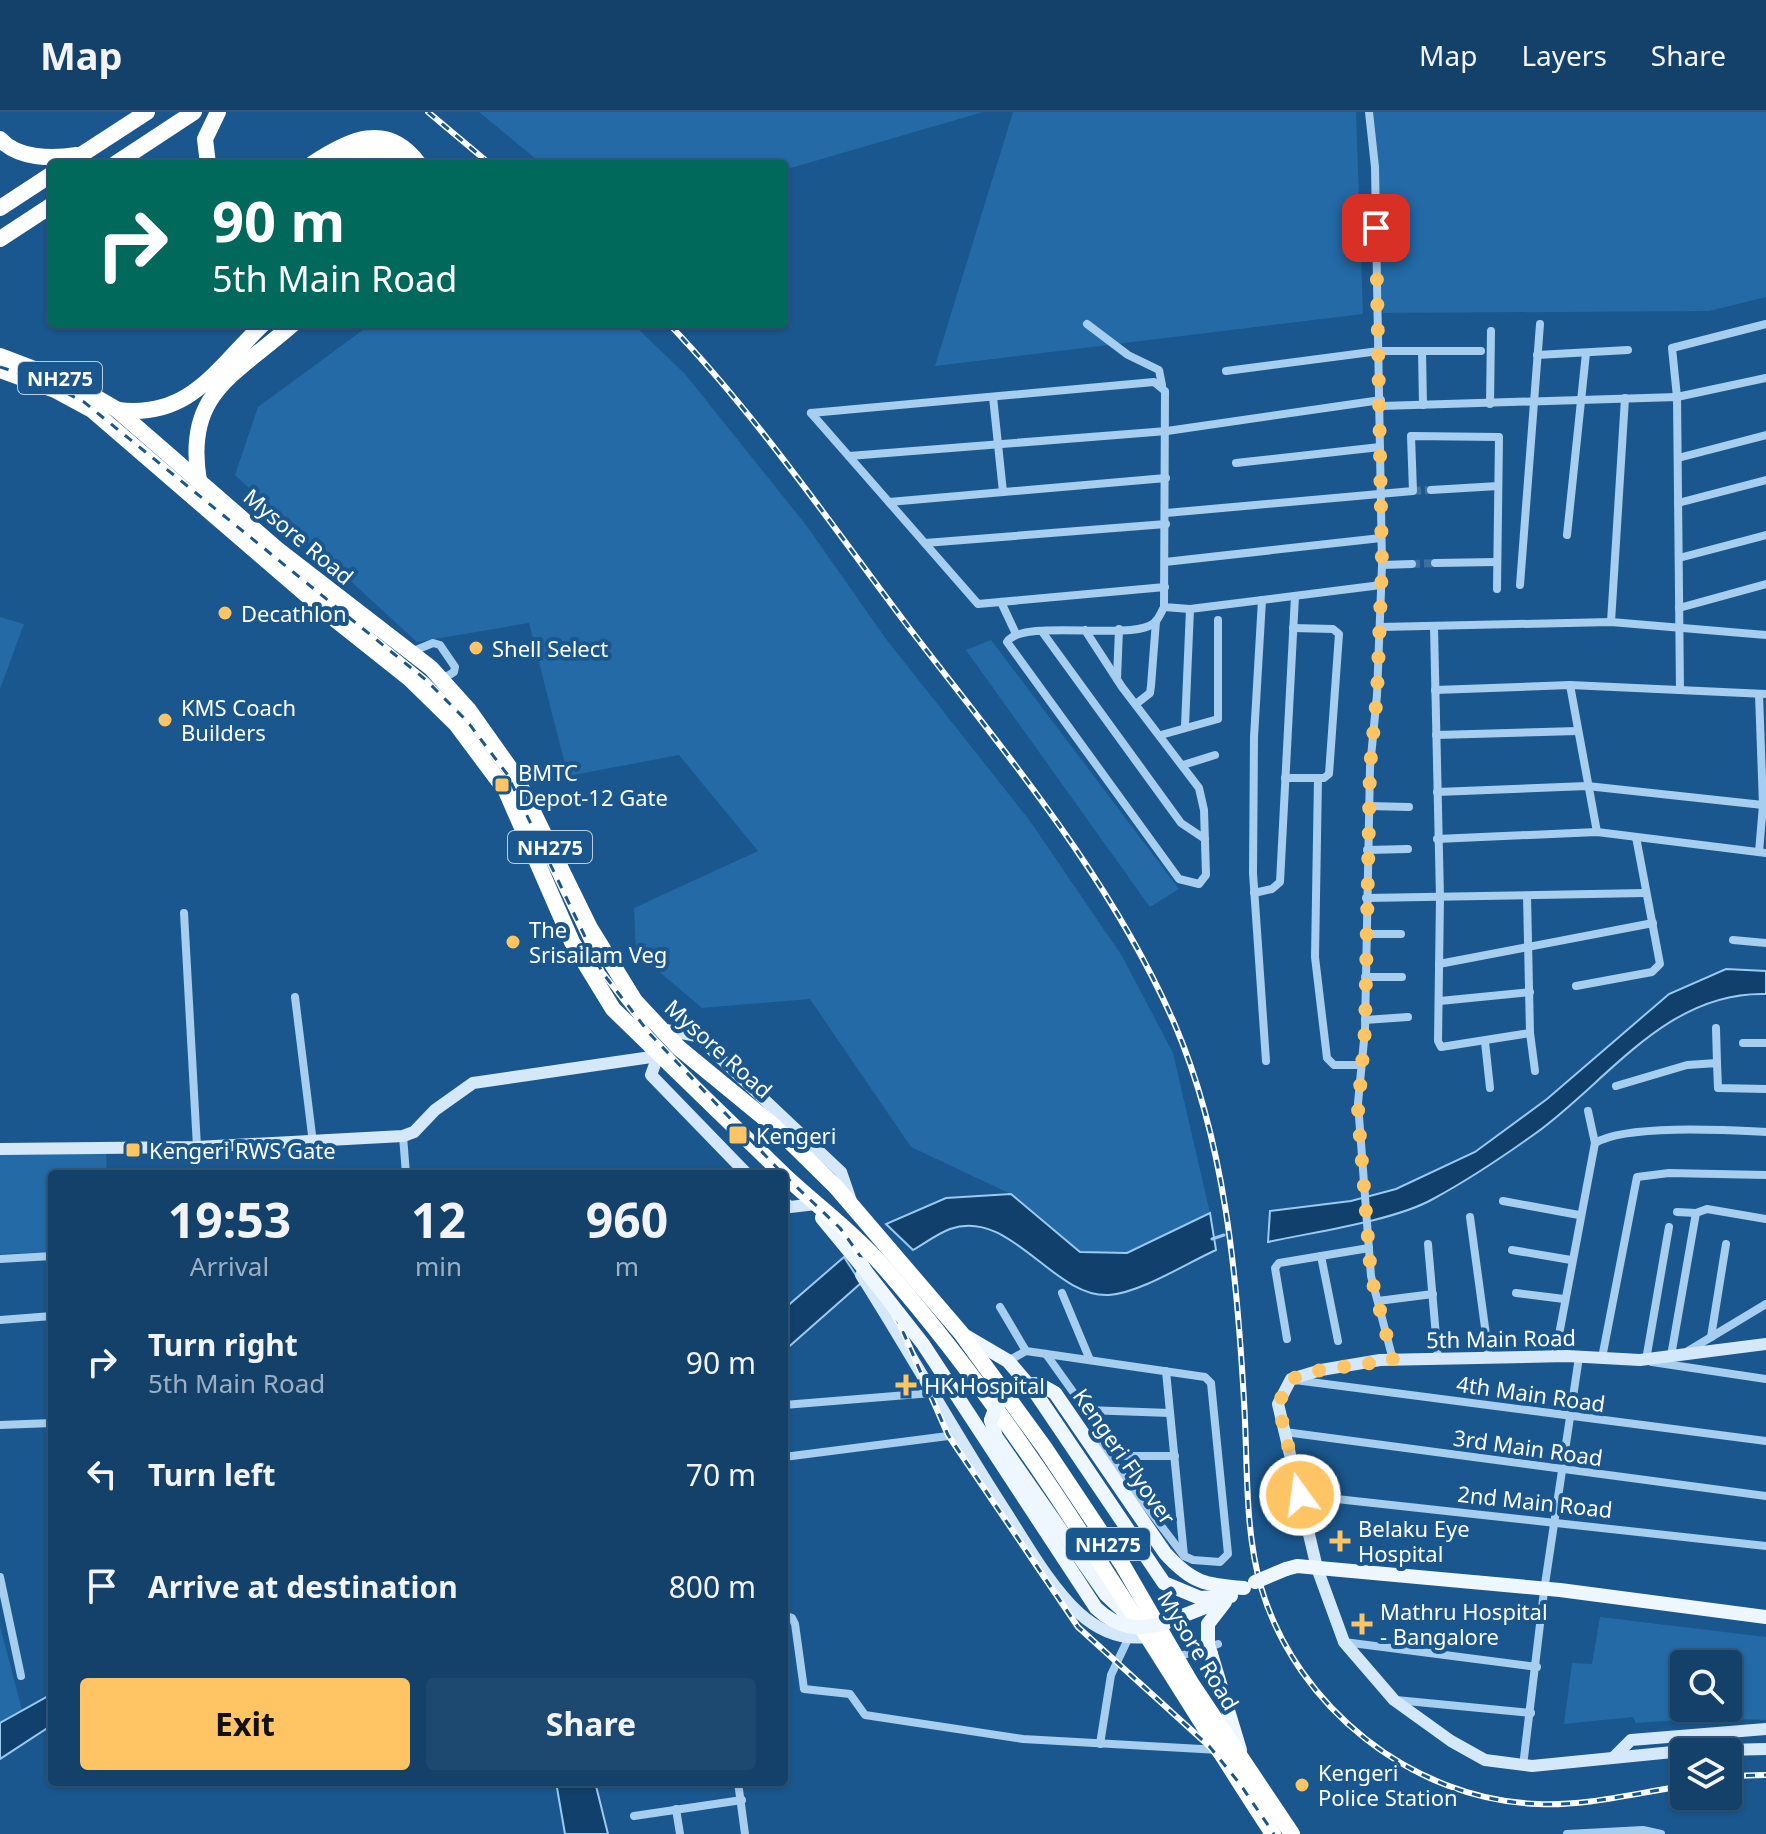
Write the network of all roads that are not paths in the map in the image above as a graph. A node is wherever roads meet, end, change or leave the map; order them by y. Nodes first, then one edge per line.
1 (147, 112) edge
2 (194, 112) edge
3 (218, 112) edge
4 (1369, 112) edge
5 (0, 139) edge
6 (83, 154) junction
7 (73, 160) edge
8 (121, 160) edge
9 (208, 160) edge
10 (318, 160) edge
11 (345, 160) edge
12 (393, 160) edge
13 (415, 160) edge
14 (48, 177) edge
15 (0, 208) edge
16 (48, 208) edge
17 (0, 239) edge
18 (1087, 324) dead end
19 (1540, 324) dead end
20 (1766, 324) edge
21 (259, 328) edge
22 (289, 328) edge
23 (1491, 331) dead end
24 (1628, 350) dead end
25 (1379, 351) junction
26 (1422, 351) junction
27 (1481, 351) dead end
28 (1586, 353) junction
29 (1537, 355) junction
30 (0, 356) edge
31 (0, 370) edge
32 (1226, 371) dead end
33 (1766, 378) edge
34 (1162, 385) junction
35 (993, 397) junction
36 (1677, 397) junction
37 (1625, 398) junction
38 (1582, 401) junction
39 (1381, 403) junction
40 (1535, 403) junction
41 (1490, 404) junction
42 (1423, 405) junction
43 (116, 409) junction
44 (1167, 431) junction
45 (1766, 435) edge
46 (998, 444) junction
47 (1380, 447) junction
48 (849, 456) junction
49 (1678, 458) junction
50 (1236, 463) dead end
51 (1166, 478) junction
52 (1766, 480) edge
53 (194, 485) junction
54 (1498, 486) junction
55 (1431, 490) tunnel mouth
56 (1003, 492) junction
57 (1381, 494) junction
58 (889, 502) junction
59 (1678, 503) junction
60 (1166, 513) junction
61 (1166, 524) junction
62 (1567, 535) dead end
63 (1766, 535) edge
64 (1381, 538) junction
65 (925, 543) junction
66 (1679, 558) junction
67 (1165, 562) junction
68 (1497, 562) junction
69 (1435, 563) tunnel mouth
70 (1412, 564) tunnel mouth
71 (1382, 565) junction
72 (1766, 584) edge
73 (1381, 585) junction
74 (1520, 585) dead end
75 (1165, 587) junction
76 (1497, 589) dead end
77 (1295, 596) junction
78 (1262, 600) junction
79 (1001, 602) junction
80 (1164, 607) junction
81 (1679, 608) junction
82 (1190, 609) junction
83 (1218, 620) dead end
84 (1156, 621) junction
85 (1611, 622) junction
86 (1380, 627) junction
87 (1434, 627) junction
88 (1680, 627) junction
89 (1293, 628) junction
90 (1119, 629) junction
91 (1085, 630) junction
92 (1043, 633) junction
93 (1016, 634) junction
94 (1766, 635) edge
95 (410, 652) junction
96 (436, 674) junction
97 (410, 679) junction
98 (1117, 679) junction
99 (1570, 685) junction
100 (1435, 690) junction
101 (1680, 690) junction
102 (1763, 694) edge
103 (1136, 704) junction
104 (1185, 726) junction
105 (1578, 731) junction
106 (1161, 735) junction
107 (1436, 735) junction
108 (1215, 755) dead end
109 (1183, 765) junction
110 (1285, 778) junction
111 (1318, 778) junction
112 (1587, 786) junction
113 (1437, 792) junction
114 (1763, 805) junction
115 (1369, 806) junction
116 (1409, 807) dead end
117 (1597, 832) junction
118 (1636, 837) junction
119 (1205, 839) junction
120 (1437, 839) junction
121 (1408, 849) dead end
122 (1367, 850) junction
123 (1762, 853) edge
124 (1254, 893) junction
125 (1645, 893) junction
126 (1527, 896) junction
127 (1366, 898) junction
128 (1440, 898) junction
129 (184, 913) dead end
130 (1653, 923) junction
131 (1365, 934) junction
132 (1401, 934) dead end
133 (1733, 940) dead end
134 (1766, 943) edge
135 (1530, 947) junction
136 (1439, 964) junction
137 (1365, 977) junction
138 (1402, 977) dead end
139 (1576, 986) dead end
140 (1530, 992) junction
141 (295, 997) dead end
142 (1440, 1001) junction
143 (1408, 1017) dead end
144 (1365, 1020) junction
145 (1716, 1028) dead end
146 (1530, 1033) junction
147 (1485, 1042) junction
148 (1743, 1043) dead end
149 (1766, 1043) edge
150 (658, 1056) junction
151 (1266, 1061) dead end
152 (1717, 1063) junction
153 (1361, 1065) junction
154 (1535, 1071) dead end
155 (1616, 1086) dead end
156 (1490, 1088) dead end
157 (1766, 1089) edge
158 (1588, 1111) dead end
159 (1766, 1132) edge
160 (403, 1136) junction
161 (313, 1143) junction
162 (1595, 1143) junction
163 (197, 1147) junction
164 (0, 1149) edge
165 (406, 1170) edge
166 (743, 1170) edge
167 (780, 1170) edge
168 (1766, 1175) edge
169 (788, 1178) edge
170 (1503, 1201) dead end
171 (816, 1204) junction
172 (788, 1205) edge
173 (1677, 1212) dead end
174 (1696, 1213) junction
175 (1579, 1215) junction
176 (1470, 1217) dead end
177 (1766, 1219) edge
178 (1669, 1227) dead end
179 (1428, 1244) dead end
180 (1726, 1244) dead end
181 (1369, 1248) junction
182 (1512, 1250) dead end
183 (48, 1256) edge
184 (860, 1256) junction
185 (1321, 1256) junction
186 (0, 1259) edge
187 (1571, 1260) junction
188 (1062, 1293) dead end
189 (1516, 1293) dead end
190 (1433, 1294) junction
191 (1564, 1299) junction
192 (1378, 1301) junction
193 (1766, 1304) edge
194 (1000, 1307) dead end
195 (48, 1316) edge
196 (0, 1320) edge
197 (961, 1333) junction
198 (1711, 1337) junction
199 (1287, 1339) dead end
200 (1338, 1341) dead end
201 (1766, 1344) edge
202 (1026, 1351) junction
203 (1046, 1354) junction
204 (1555, 1356) junction
205 (1677, 1356) junction
206 (1489, 1357) junction
207 (1579, 1357) junction
208 (1602, 1358) junction
209 (1438, 1359) junction
210 (1090, 1360) junction
211 (1393, 1360) junction
212 (1643, 1360) junction
213 (1008, 1361) junction
214 (1166, 1371) junction
215 (1291, 1379) junction
216 (1766, 1379) edge
217 (932, 1393) junction
218 (788, 1405) edge
219 (1086, 1410) junction
220 (1170, 1413) junction
221 (1569, 1417) junction
222 (48, 1423) edge
223 (0, 1425) edge
224 (1285, 1432) junction
225 (956, 1435) junction
226 (1766, 1441) edge
227 (788, 1456) edge
228 (1108, 1456) junction
229 (1175, 1456) junction
230 (1561, 1469) junction
231 (1300, 1495) junction
232 (1766, 1496) edge
233 (1554, 1520) junction
234 (1766, 1546) edge
235 (1184, 1556) junction
236 (1317, 1568) junction
237 (0, 1577) edge
238 (1244, 1589) junction
239 (1544, 1591) junction
240 (1205, 1601) junction
241 (788, 1616) edge
242 (1766, 1617) edge
243 (1766, 1624) edge
244 (1137, 1633) junction
245 (1344, 1642) junction
246 (1218, 1644) dead end
247 (1177, 1657) junction
248 (1537, 1667) junction
249 (21, 1676) dead end
250 (1185, 1686) junction
251 (1394, 1700) junction
252 (1531, 1713) junction
253 (1766, 1729) edge
254 (1100, 1744) junction
255 (1766, 1749) edge
256 (1219, 1750) junction
257 (1614, 1757) junction
258 (1244, 1762) junction
259 (1523, 1766) junction
260 (739, 1786) edge
261 (742, 1800) junction
262 (676, 1809) junction
263 (634, 1816) dead end
264 (1649, 1833) edge
265 (680, 1834) edge
266 (745, 1834) edge
267 (1273, 1834) edge
268 (1292, 1834) edge
269 (1567, 1834) edge
270 (1661, 1834) edge

1 - 6 highway
2 - 8 highway
3 - 9 highway
4 - 25 street
5 - 6 highway
6 - 7 highway
10 - 13 highway
11 - 12 highway
14 - 15 highway
16 - 17 highway
18 - 34 street
19 - 29 street
20 - 36 street
21 - 43 highway
22 - 53 highway
23 - 41 street
24 - 28 street
25 - 26 street
25 - 32 street
25 - 39 street
26 - 27 street
26 - 42 street
28 - 29 street
28 - 38 street
29 - 40 street
30 - 43 highway, Mysore Road / NH275
31 - 53 highway, Mysore Road / NH275
33 - 36 street
34 - 35 street
34 - 44 street
35 - 46 street
35 - 48 street
36 - 37 street
36 - 49 street
37 - 38 street
37 - 85 street
38 - 40 street
38 - 62 street
39 - 42 street
39 - 44 street
39 - 47 street
40 - 41 street
40 - 74 street
41 - 42 street
43 - 53 highway, Mysore Road / NH275
44 - 46 street
44 - 51 street
45 - 49 street
46 - 48 street
46 - 56 street
47 - 50 street
47 - 57 street
48 - 58 street
49 - 59 street
51 - 56 street
51 - 60 street
52 - 59 street
53 - 95 highway, Mysore Road / NH275
53 - 97 highway, Mysore Road / NH275
54 - 55 street
54 - 57 street
54 - 68 street
56 - 58 street
57 - 60 street
57 - 64 street
58 - 65 street
59 - 66 street
60 - 61 street
61 - 65 street
61 - 67 street
63 - 66 street
64 - 67 street
64 - 71 street
65 - 79 street
66 - 81 street
67 - 75 street
68 - 69 street
68 - 76 street
70 - 71 street
71 - 73 street
72 - 81 street
73 - 77 street
73 - 86 street
75 - 79 street
75 - 80 street
77 - 78 street
77 - 89 street
78 - 82 street
78 - 124 street
79 - 93 street
80 - 82 street
80 - 84 street
81 - 88 street
82 - 104 street
83 - 104 street
84 - 90 street
84 - 103 street
85 - 87 street
85 - 88 street
86 - 87 street
86 - 115 street
87 - 100 street
88 - 94 street
88 - 101 street
89 - 110 street
89 - 111 street
90 - 91 street
90 - 98 street
91 - 92 street
91 - 98 street
92 - 93 street
92 - 119 street
93 - 119 street
95 - 96 highway, Mysore Road / NH275
95 - 96 street
96 - 97 highway
96 - 197 highway, Mysore Road / NH275
97 - 150 highway, Mysore Road / NH275
98 - 103 street
99 - 100 street
99 - 101 street
99 - 105 street
100 - 107 street
101 - 102 street
102 - 114 street
103 - 106 street
104 - 106 street
105 - 107 street
105 - 112 street
106 - 109 street
107 - 113 street
108 - 109 street
109 - 119 street
110 - 111 street
110 - 124 street
111 - 153 street
112 - 113 street
112 - 114 street
112 - 117 street
113 - 120 street
114 - 123 street
115 - 116 street
115 - 122 street
117 - 118 street
117 - 120 street
118 - 123 street
118 - 125 street
120 - 128 street
121 - 122 street
122 - 127 street
124 - 151 street
125 - 126 street
125 - 130 street
126 - 128 street
126 - 135 street
127 - 128 street
127 - 131 street
128 - 136 street
129 - 163 street
130 - 135 street
130 - 139 street
131 - 132 street
131 - 137 street
133 - 134 street
135 - 136 street
135 - 140 street
136 - 142 street
137 - 138 street
137 - 144 street
140 - 142 street
140 - 146 street
141 - 161 street
142 - 147 street
143 - 144 street
144 - 153 street
145 - 152 street
146 - 147 street
146 - 154 street
147 - 156 street
148 - 149 street
150 - 160 street
150 - 166 street
150 - 167 highway, Mysore Road / NH275
152 - 155 street
152 - 157 street
153 - 181 street
158 - 162 street
159 - 162 street
160 - 161 street
160 - 165 street
161 - 163 street
162 - 175 street
163 - 164 street
168 - 208 street
169 - 171 highway, Mysore Road / NH275
170 - 175 street
171 - 172 street
171 - 184 highway, Mysore Road / NH275
173 - 174 street
174 - 177 street
174 - 205 street
175 - 187 street
176 - 206 street
178 - 212 street
179 - 190 street
180 - 198 street
181 - 185 street
181 - 192 street
182 - 187 street
183 - 186 street
184 - 217 street
184 - 240 main road, bridge
184 - 244 highway, Mysore Road / NH275
185 - 199 street
185 - 200 street
187 - 191 street
188 - 210 street
189 - 191 street
190 - 192 street
190 - 209 street
191 - 204 street
192 - 211 street
193 - 198 street
194 - 202 street
195 - 196 street
197 - 213 main road
197 - 247 highway, Mysore Road / NH275
198 - 205 street
201 - 205 street
202 - 203 street
202 - 213 street
203 - 210 street
203 - 219 street
204 - 206 street, 5th Main Road
204 - 207 street, 5th Main Road
205 - 212 street
206 - 209 street, 5th Main Road
207 - 208 street, 5th Main Road
207 - 221 street
208 - 212 street, 5th Main Road
209 - 211 street, 5th Main Road
210 - 214 street
211 - 215 street, 5th Main Road
212 - 216 street, 5th Main Road
213 - 240 main road
214 - 220 street
214 - 235 street
215 - 221 street, 4th Main Road
215 - 224 street
217 - 218 street
217 - 225 street
219 - 220 street
219 - 228 street
220 - 229 street
221 - 226 street, 4th Main Road
221 - 230 street
222 - 223 street
224 - 230 street, 3rd Main Road
224 - 231 street
225 - 227 street
225 - 244 street
228 - 229 street
228 - 235 street
229 - 235 street
230 - 232 street, 3rd Main Road
230 - 233 street
231 - 233 street, 2nd Main Road
231 - 236 street
233 - 234 street, 2nd Main Road
233 - 239 street
236 - 238 main road, bridge
236 - 239 main road
236 - 245 street
237 - 249 street
238 - 240 main road
238 - 240 main road
239 - 242 main road
239 - 243 main road
239 - 248 street
240 - 244 main road, Kengeri Flyover, bridge
240 - 258 main road, bridge
241 - 254 street
244 - 250 highway, Mysore Road / NH275
244 - 254 street
245 - 248 street
245 - 251 street
246 - 247 street
247 - 250 highway, Mysore Road / NH275
248 - 252 street
250 - 256 highway, Mysore Road / NH275
250 - 258 highway, Mysore Road / NH275
251 - 252 street
251 - 259 street
252 - 259 street
253 - 257 street
254 - 256 street
255 - 257 street
256 - 267 highway, Mysore Road / NH275
257 - 259 street
258 - 268 highway, Mysore Road / NH275
260 - 261 street
261 - 262 street
261 - 266 street
262 - 263 street
262 - 265 street
264 - 269 street
264 - 270 street

